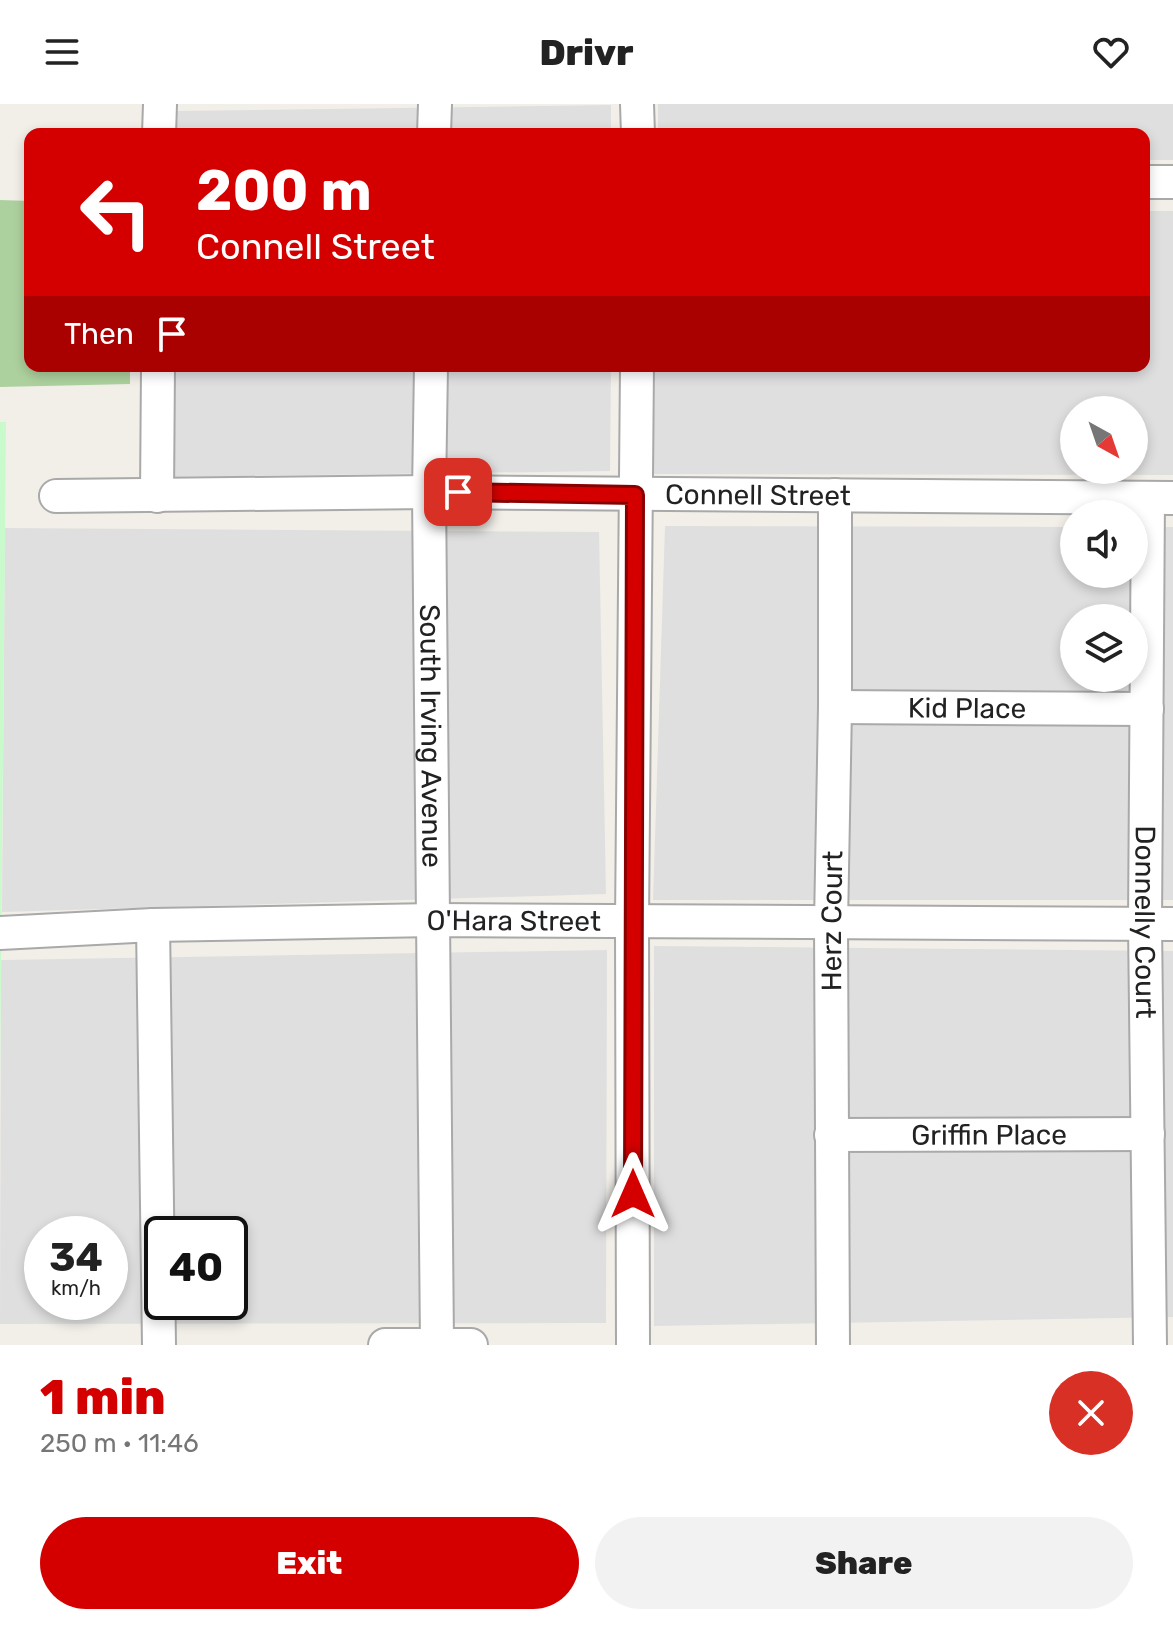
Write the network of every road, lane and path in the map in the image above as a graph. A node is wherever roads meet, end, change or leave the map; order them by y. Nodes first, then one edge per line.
1 (160, 104) edge
2 (435, 104) edge
3 (637, 104) edge
4 (159, 128) edge
5 (434, 128) edge
6 (638, 128) edge
7 (1150, 182) edge
8 (1173, 182) edge
9 (158, 372) edge
10 (431, 372) edge
11 (637, 372) edge
12 (429, 492) junction
13 (635, 495) junction
14 (835, 495) junction
15 (56, 496) dead end
16 (157, 496) junction
17 (1160, 498) edge
18 (835, 707) junction
19 (1147, 709) junction
20 (434, 920) junction
21 (632, 922) junction
22 (831, 924) junction
23 (1159, 924) edge
24 (153, 925) junction
25 (0, 933) edge
26 (1148, 1134) junction
27 (831, 1135) junction
28 (437, 1344) edge
29 (159, 1345) edge
30 (385, 1345) edge
31 (471, 1345) edge
32 (633, 1345) edge
33 (833, 1345) edge
34 (1150, 1345) edge

1 - 4 street
2 - 5 street
3 - 6 street
7 - 8 street
9 - 16 street
10 - 12 street, South Irving Avenue
11 - 13 street
12 - 13 street, Connell Street
12 - 16 street, Connell Street
12 - 20 street, South Irving Avenue
13 - 14 street, Connell Street
13 - 21 street
14 - 17 street, Connell Street
14 - 18 street, Herz Court
15 - 16 street, Connell Street
17 - 19 street, Donnelly Court
18 - 19 street, Kid Place
18 - 22 street, Herz Court
19 - 23 street, Donnelly Court
20 - 21 street, O'Hara Street
20 - 24 street, O'Hara Street
20 - 28 street, South Irving Avenue
21 - 22 street, O'Hara Street
21 - 32 street
22 - 23 street, O'Hara Street
22 - 27 street, Herz Court
23 - 26 street, Donnelly Court
24 - 25 street, O'Hara Street
24 - 29 street
26 - 27 street, Griffin Place
26 - 34 street, Donnelly Court
27 - 33 street, Herz Court
28 - 30 street
28 - 31 street

